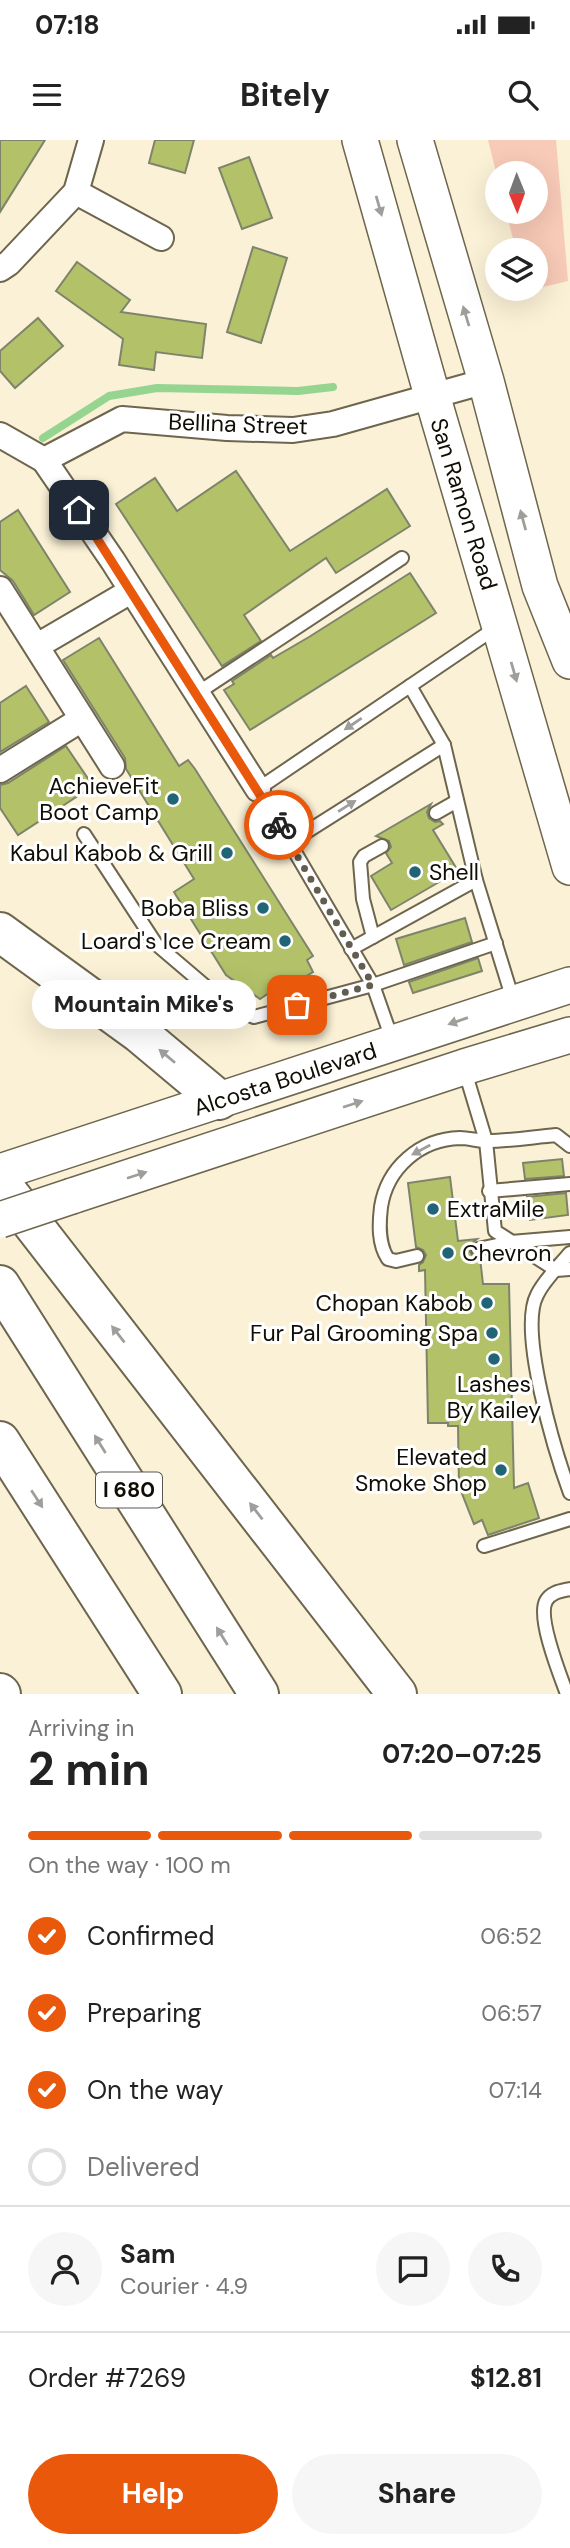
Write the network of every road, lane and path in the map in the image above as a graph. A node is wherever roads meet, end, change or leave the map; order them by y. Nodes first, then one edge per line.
1 (91, 140) edge
2 (360, 140) edge
3 (415, 140) edge
4 (76, 191) junction
5 (161, 238) dead end
6 (0, 269) edge
7 (486, 381) junction
8 (432, 395) junction
9 (0, 435) edge
10 (44, 460) junction
11 (402, 558) dead end
12 (0, 589) edge
13 (131, 591) junction
14 (500, 624) junction
15 (37, 646) junction
16 (570, 661) edge
17 (410, 686) junction
18 (196, 694) junction
19 (82, 719) junction
20 (444, 745) junction
21 (112, 766) dead end
22 (0, 770) edge
23 (258, 789) junction
24 (457, 801) junction
25 (436, 813) dead end
26 (85, 835) dead end
27 (289, 843) junction
28 (382, 846) dead end
29 (570, 867) edge
30 (476, 880) junction
31 (0, 932) edge
32 (373, 936) junction
33 (496, 943) junction
34 (351, 948) junction
35 (373, 985) junction
36 (570, 985) edge
37 (514, 1003) junction
38 (570, 1035) edge
39 (394, 1043) junction
40 (464, 1067) junction
41 (219, 1100) junction
42 (486, 1141) junction
43 (570, 1146) edge
44 (0, 1172) edge
45 (0, 1182) edge
46 (570, 1184) edge
47 (489, 1191) junction
48 (0, 1220) edge
49 (570, 1237) edge
50 (512, 1242) junction
51 (478, 1249) dead end
52 (570, 1253) edge
53 (417, 1256) dead end
54 (570, 1269) edge
55 (556, 1270) junction
56 (0, 1286) edge
57 (0, 1441) edge
58 (570, 1493) edge
59 (570, 1520) edge
60 (484, 1546) dead end
61 (570, 1589) edge
62 (162, 1694) edge
63 (259, 1694) edge
64 (397, 1694) edge
65 (567, 1694) edge

1 - 4 street
2 -> 8 main road, San Ramon Road
7 -> 3 main road
4 - 5 street
4 - 6 street
7 - 8 street, Bellina Street
16 -> 7 main road
8 - 10 street, Bellina Street
8 - 14 main road, San Ramon Road
9 - 10 street
10 - 13 street
11 - 18 lane
12 - 15 street
13 - 15 street
13 - 18 street
14 - 17 lane
14 -> 29 main road, San Ramon Road
15 - 19 street
17 - 20 lane
17 -> 23 lane
18 - 23 street
19 - 21 street
19 - 22 street
20 - 24 lane
27 -> 20 lane
23 - 27 lane
24 - 25 lane
24 - 30 lane
26 - 35 lane
27 - 34 lane
28 - 32 lane
30 - 32 lane
30 - 33 lane
41 -> 31 highway
32 - 34 lane
33 - 35 lane
33 - 37 lane
34 - 35 lane
35 - 39 lane
36 - 37 main road, Alcosta Boulevard
37 -> 39 main road, Alcosta Boulevard
38 - 40 main road, Alcosta Boulevard
39 - 41 main road, Alcosta Boulevard
40 - 42 lane
48 -> 40 main road, Alcosta Boulevard, bridge
41 - 44 main road, Alcosta Boulevard
42 - 43 lane
42 - 47 lane
42 -> 53 lane
64 -> 45 highway
46 - 47 lane
47 - 50 lane
49 - 50 lane
50 - 51 lane
50 - 55 lane
52 - 55 lane
54 - 55 lane
55 - 58 lane
63 -> 56 highway, I 680
57 -> 62 highway
59 - 60 lane
61 - 65 lane

